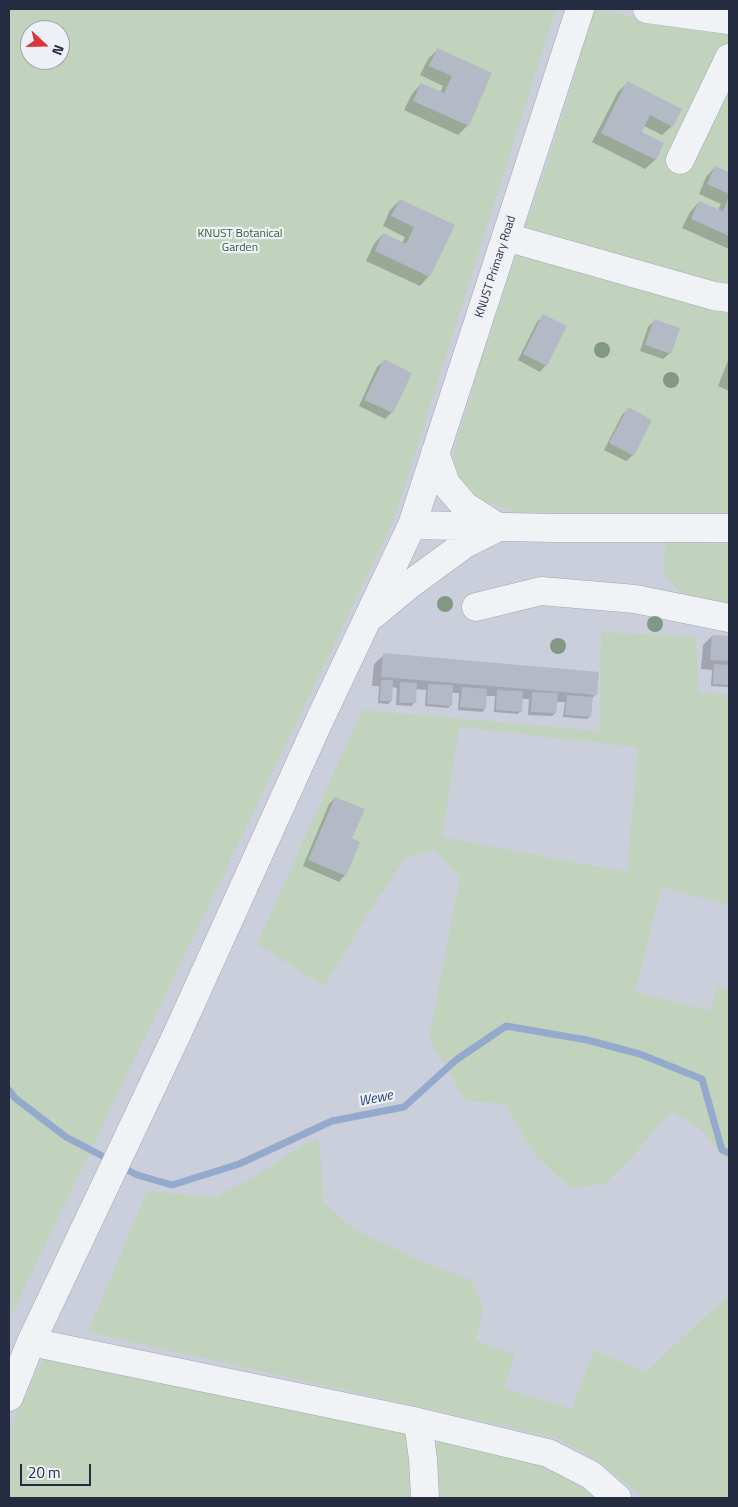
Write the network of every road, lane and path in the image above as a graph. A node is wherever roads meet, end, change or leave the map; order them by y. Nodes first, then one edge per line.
1 (580, 9) edge
2 (647, 9) edge
3 (729, 20) edge
4 (729, 58) edge
5 (680, 160) dead end
6 (506, 237) junction
7 (729, 298) edge
8 (436, 453) junction
9 (412, 525) junction
10 (498, 527) junction
11 (729, 528) edge
12 (476, 607) dead end
13 (729, 618) edge
14 (367, 621) junction
15 (31, 1342) junction
16 (10, 1388) edge
17 (418, 1422) junction
18 (425, 1498) edge
19 (618, 1498) edge

1 - 6 street, KNUST Primary Road
2 - 3 street
4 - 5 street
6 - 7 street
6 - 8 street, KNUST Primary Road
8 - 9 street, KNUST Primary Road
8 - 10 street
9 - 10 street
9 - 14 street, KNUST Primary Road
10 - 11 street
10 - 14 street
12 - 13 street
14 - 15 street, KNUST Primary Road
15 - 16 street, KNUST Primary Road
15 - 17 street
17 - 18 street
17 - 19 street

